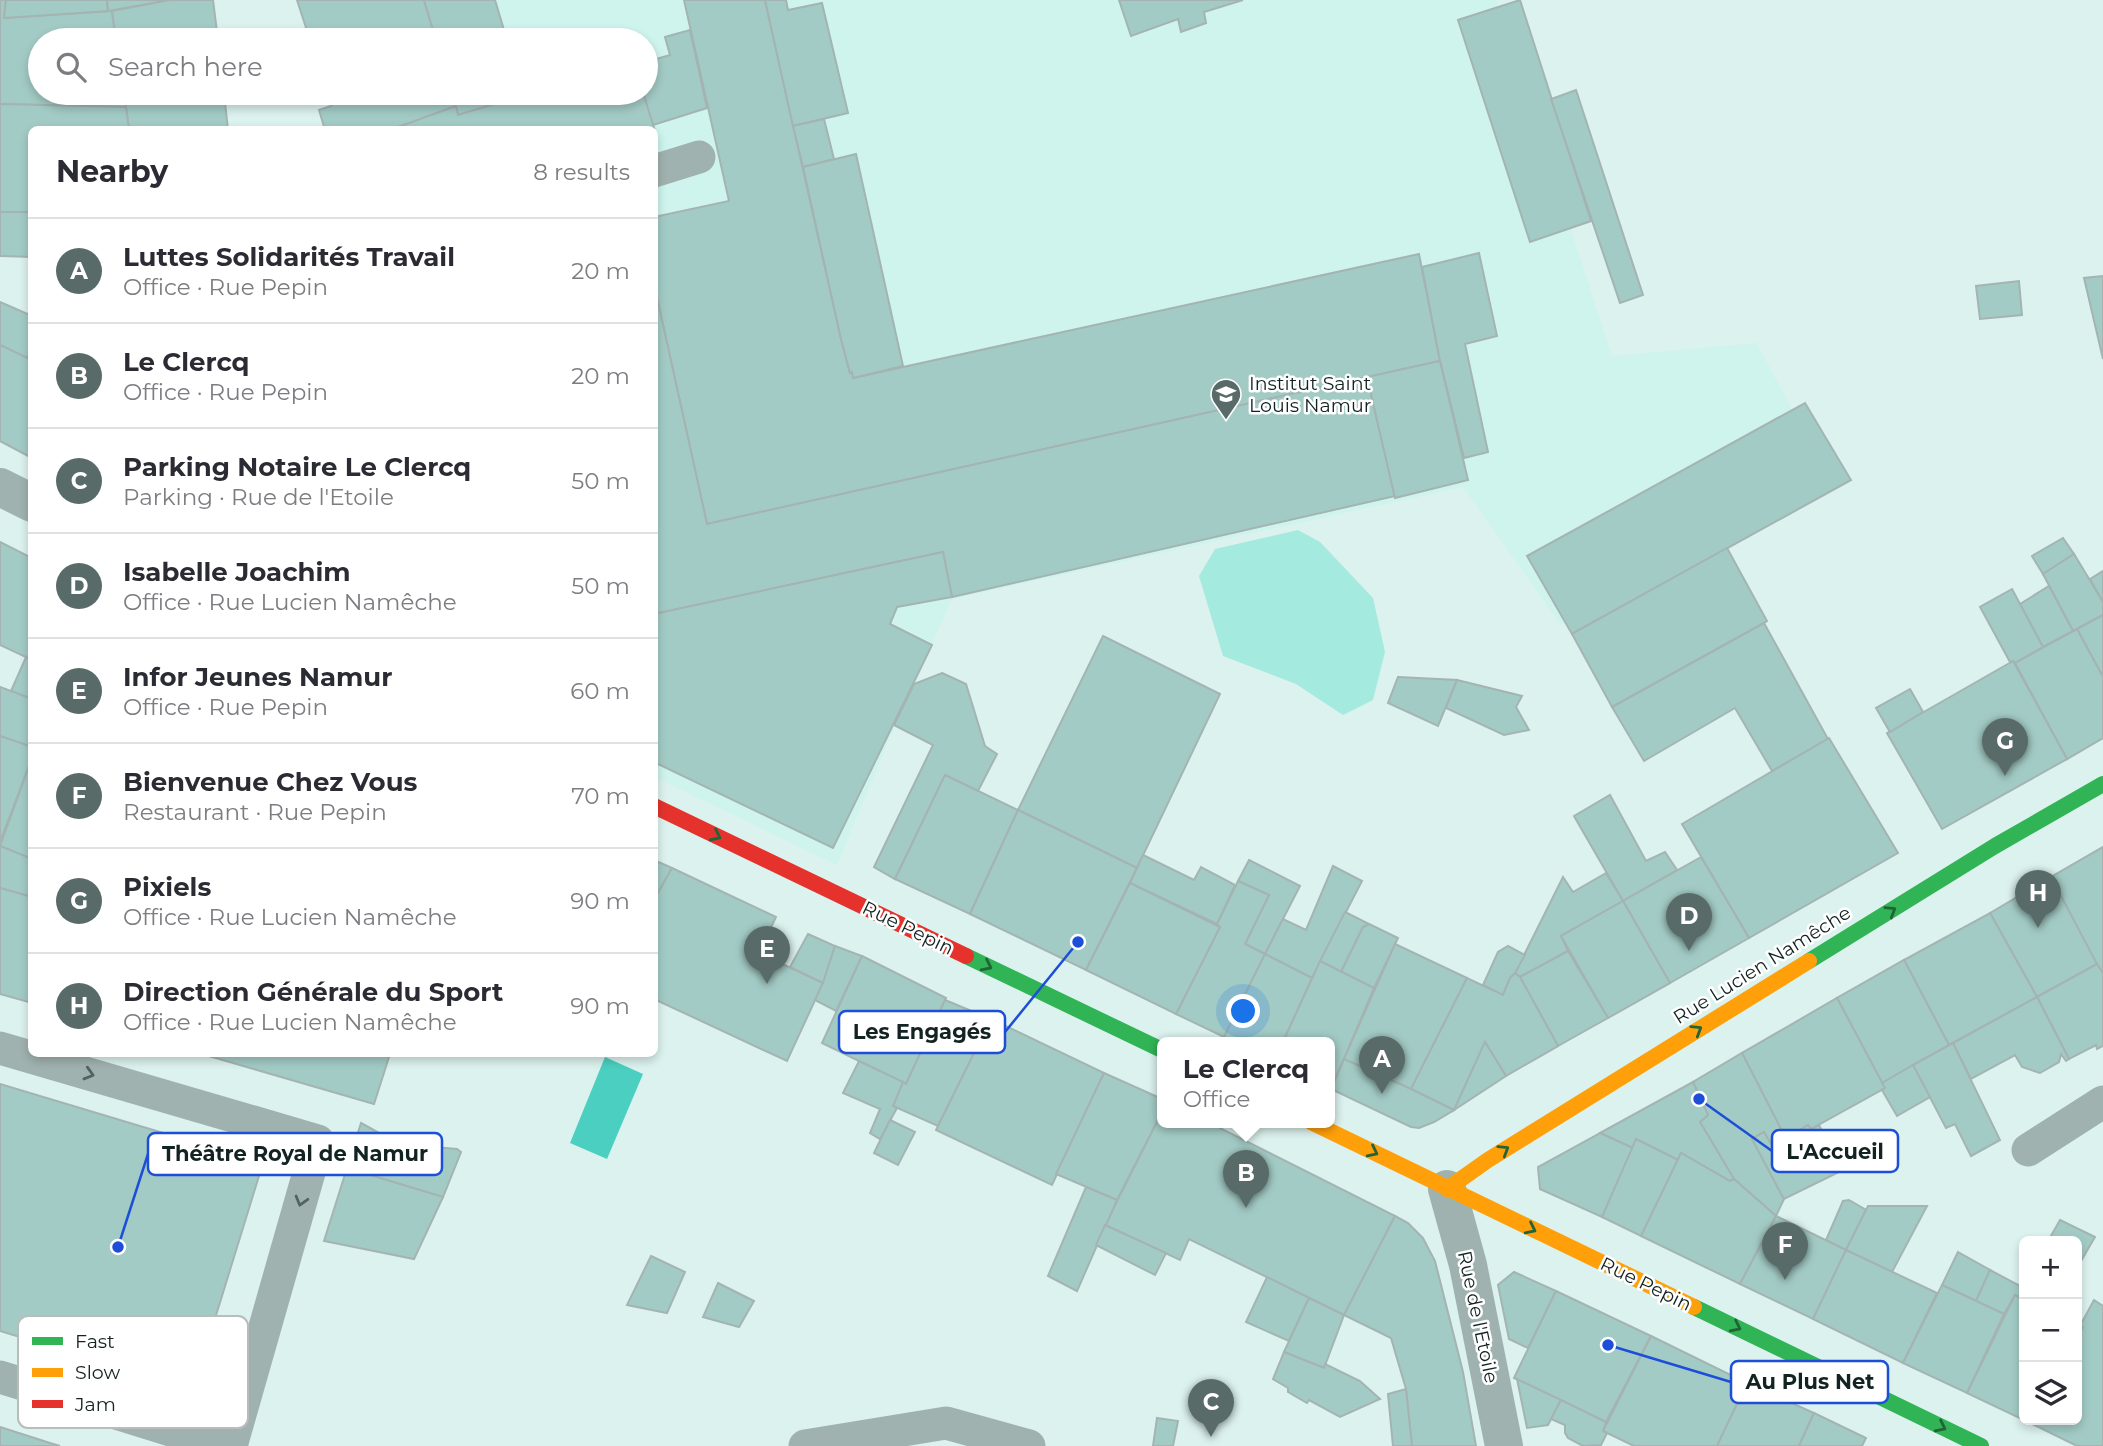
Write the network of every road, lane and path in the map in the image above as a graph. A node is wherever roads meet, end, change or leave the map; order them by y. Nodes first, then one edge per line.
1 (699, 157) dead end
2 (658, 170) edge
3 (0, 487) edge
4 (28, 501) edge
5 (2103, 784) edge
6 (658, 808) edge
7 (0, 1048) edge
8 (1157, 1048) edge
9 (28, 1056) edge
10 (31, 1057) edge
11 (2103, 1102) edge
12 (1323, 1128) edge
13 (2028, 1150) dead end
14 (1447, 1188) junction
15 (0, 1377) edge
16 (18, 1383) edge
17 (248, 1386) edge
18 (164, 1428) edge
19 (236, 1428) edge
20 (222, 1446) edge
21 (231, 1446) edge
22 (805, 1446) edge
23 (1029, 1446) edge
24 (1504, 1446) edge
25 (1981, 1446) edge

1 - 2 lane
3 - 4 street
14 -> 5 street, Rue Lucien Namêche
6 -> 8 street, Rue Pepin
7 -> 9 lane
10 -> 17 lane
11 - 13 lane
12 -> 14 street, Rue Pepin
14 - 24 street, Rue de l'Etoile
14 -> 25 street, Rue Pepin
15 - 16 lane
18 - 20 lane
19 -> 21 lane
22 - 23 lane

